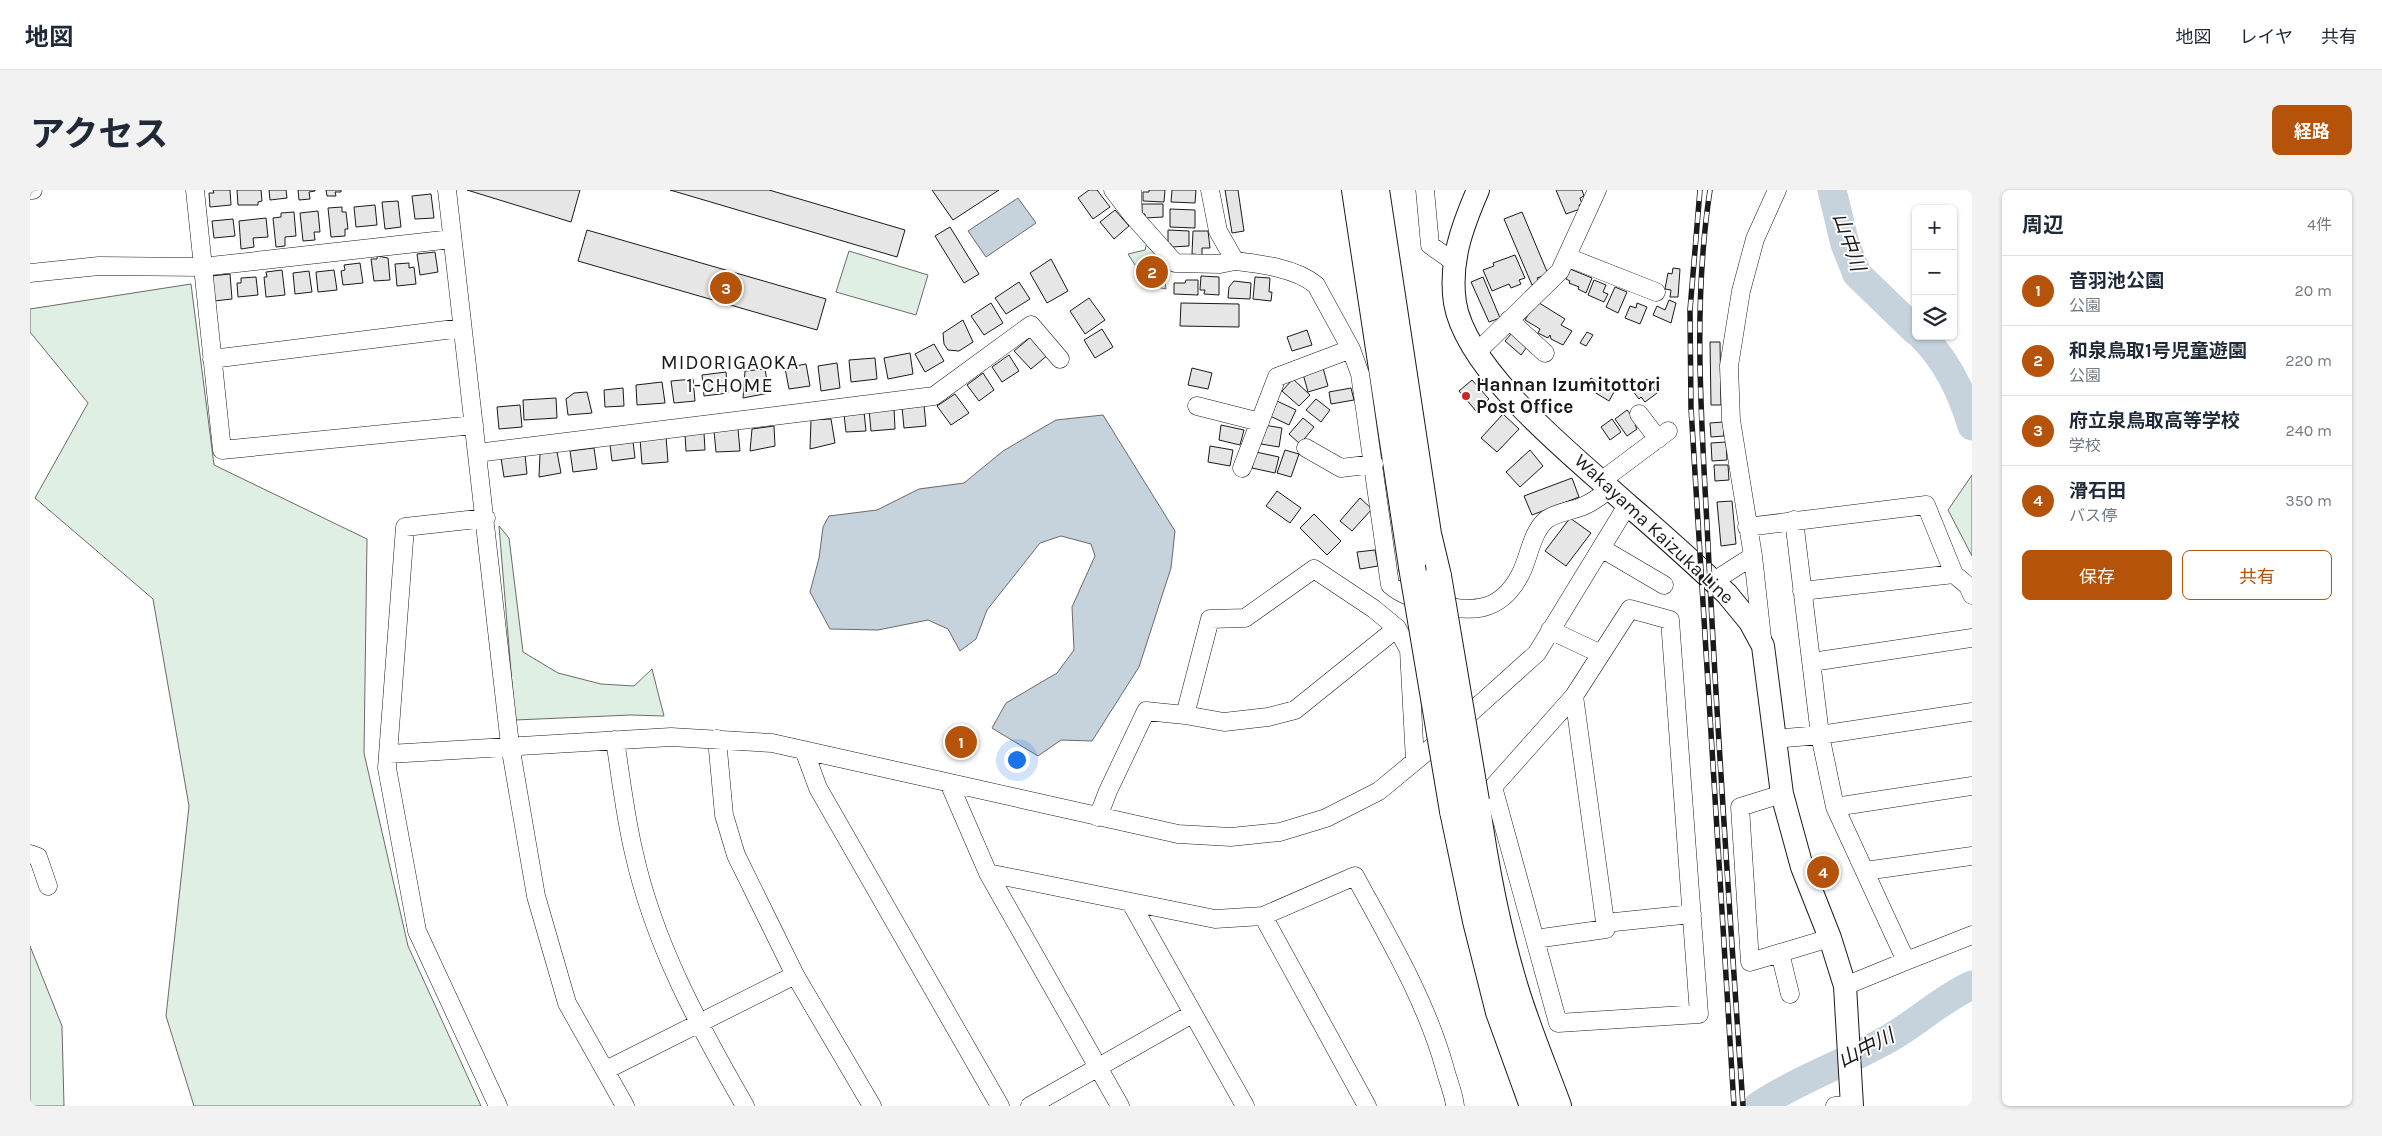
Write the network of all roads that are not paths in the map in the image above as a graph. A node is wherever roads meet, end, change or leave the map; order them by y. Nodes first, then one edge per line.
1 (195, 190) edge
2 (447, 190) edge
3 (1113, 190) edge
4 (1132, 190) edge
5 (1210, 190) edge
6 (1354, 190) edge
7 (1376, 190) edge
8 (1425, 190) edge
9 (1478, 190) edge
10 (1597, 190) edge
11 (1777, 190) edge
12 (1133, 216) junction
13 (452, 239) junction
14 (1567, 256) junction
15 (1235, 261) junction
16 (1454, 262) junction
17 (202, 267) junction
18 (30, 273) edge
19 (1656, 292) dead end
20 (1509, 320) junction
21 (462, 328) junction
22 (1351, 349) junction
23 (1476, 353) junction
24 (1545, 353) dead end
25 (212, 359) junction
26 (1060, 359) dead end
27 (1197, 406) dead end
28 (1640, 414) dead end
29 (1260, 422) junction
30 (474, 425) junction
31 (1306, 448) dead end
32 (477, 453) junction
33 (1374, 464) junction
34 (1242, 468) dead end
35 (1606, 485) junction
36 (1628, 504) junction
37 (486, 518) junction
38 (1794, 520) junction
39 (1747, 527) junction
40 (1601, 548) junction
41 (1753, 556) junction
42 (1954, 574) junction
43 (1714, 581) junction
44 (1664, 585) dead end
45 (1802, 591) junction
46 (1972, 595) edge
47 (1397, 628) junction
48 (1550, 630) junction
49 (1972, 638) edge
50 (1763, 646) junction
51 (1601, 654) junction
52 (1812, 662) junction
53 (1574, 696) junction
54 (1972, 712) edge
55 (1185, 715) junction
56 (1820, 735) junction
57 (717, 739) junction
58 (1774, 739) junction
59 (615, 740) junction
60 (510, 745) junction
61 (804, 750) junction
62 (389, 754) junction
63 (1415, 760) junction
64 (949, 783) junction
65 (1972, 786) edge
66 (1782, 794) junction
67 (1465, 806) junction
68 (1835, 807) junction
69 (1098, 816) junction
70 (30, 854) edge
71 (1972, 856) edge
72 (1865, 871) junction
73 (988, 873) junction
74 (48, 886) dead end
75 (1131, 903) junction
76 (1692, 914) junction
77 (1263, 916) junction
78 (1605, 923) junction
79 (1972, 935) edge
80 (1830, 938) junction
81 (1535, 939) junction
82 (1780, 953) junction
83 (1906, 961) junction
84 (795, 974) junction
85 (1845, 986) junction
86 (1790, 994) dead end
87 (1192, 1014) junction
88 (698, 1024) junction
89 (1099, 1067) junction
90 (606, 1070) junction
91 (1848, 1103) edge
92 (498, 1106) edge
93 (625, 1106) edge
94 (744, 1106) edge
95 (872, 1106) edge
96 (1000, 1106) edge
97 (1030, 1106) edge
98 (1120, 1106) edge
99 (1245, 1106) edge
100 (1368, 1106) edge
101 (1455, 1106) edge
102 (1533, 1106) edge
103 (1558, 1106) edge

1 - 17 street
2 - 13 street
3 - 12 street
4 - 12 street
5 - 15 street
6 - 67 highway, bridge
7 - 67 highway, bridge
8 - 16 street
9 - 16 main road, Wakayama Kaizuka Line
10 - 14 street
11 - 39 street
12 - 15 street
13 - 17 street
13 - 21 street
14 - 19 street
14 - 20 street
15 - 22 street
16 - 23 main road, Wakayama Kaizuka Line
17 - 18 street
17 - 25 street
20 - 23 street
20 - 24 street
21 - 25 street
21 - 30 street
22 - 29 street
22 - 33 street
23 - 35 main road, Wakayama Kaizuka Line
25 - 30 street
26 - 32 street
27 - 29 street
28 - 35 street
29 - 34 street
30 - 32 street
31 - 33 street
32 - 37 street
33 - 35 street
35 - 36 main road, Wakayama Kaizuka Line
36 - 40 street
36 - 43 main road, Wakayama Kaizuka Line
37 - 60 street
37 - 62 street
38 - 39 street
38 - 42 street
38 - 45 street
39 - 41 street
40 - 44 street
40 - 48 street
41 - 43 street
41 - 50 street
42 - 45 street
42 - 46 street
43 - 50 main road, Wakayama Kaizuka Line
45 - 52 street
47 - 55 street
47 - 55 street
47 - 63 street
48 - 51 street
48 - 63 street
49 - 52 street
50 - 58 main road, Wakayama Kaizuka Line
51 - 53 street
51 - 76 street
52 - 56 street
53 - 78 street
53 - 81 street
54 - 56 street
55 - 69 street
56 - 58 street
56 - 68 street
57 - 59 street
57 - 61 street
57 - 84 street
58 - 66 main road, Wakayama Kaizuka Line
59 - 60 street
59 - 88 street
60 - 62 street
60 - 90 street
61 - 64 street
61 - 96 street
62 - 92 street
63 - 69 street
64 - 69 street
64 - 73 street
65 - 68 street
66 - 80 main road, Wakayama Kaizuka Line
66 - 82 street
67 - 102 highway
67 - 103 highway
68 - 72 street
70 - 74 street
71 - 72 street
72 - 83 street
73 - 75 street
73 - 89 street
75 - 77 street
75 - 87 street
76 - 78 street
76 - 81 street
77 - 100 street
77 - 101 street
78 - 81 street
79 - 83 street
80 - 82 street
80 - 85 main road, Wakayama Kaizuka Line
82 - 86 street
83 - 85 street
84 - 88 street
84 - 95 street
85 - 91 main road, Wakayama Kaizuka Line
87 - 89 street
87 - 99 street
88 - 90 street
88 - 94 street
89 - 97 street
89 - 98 street
90 - 93 street

